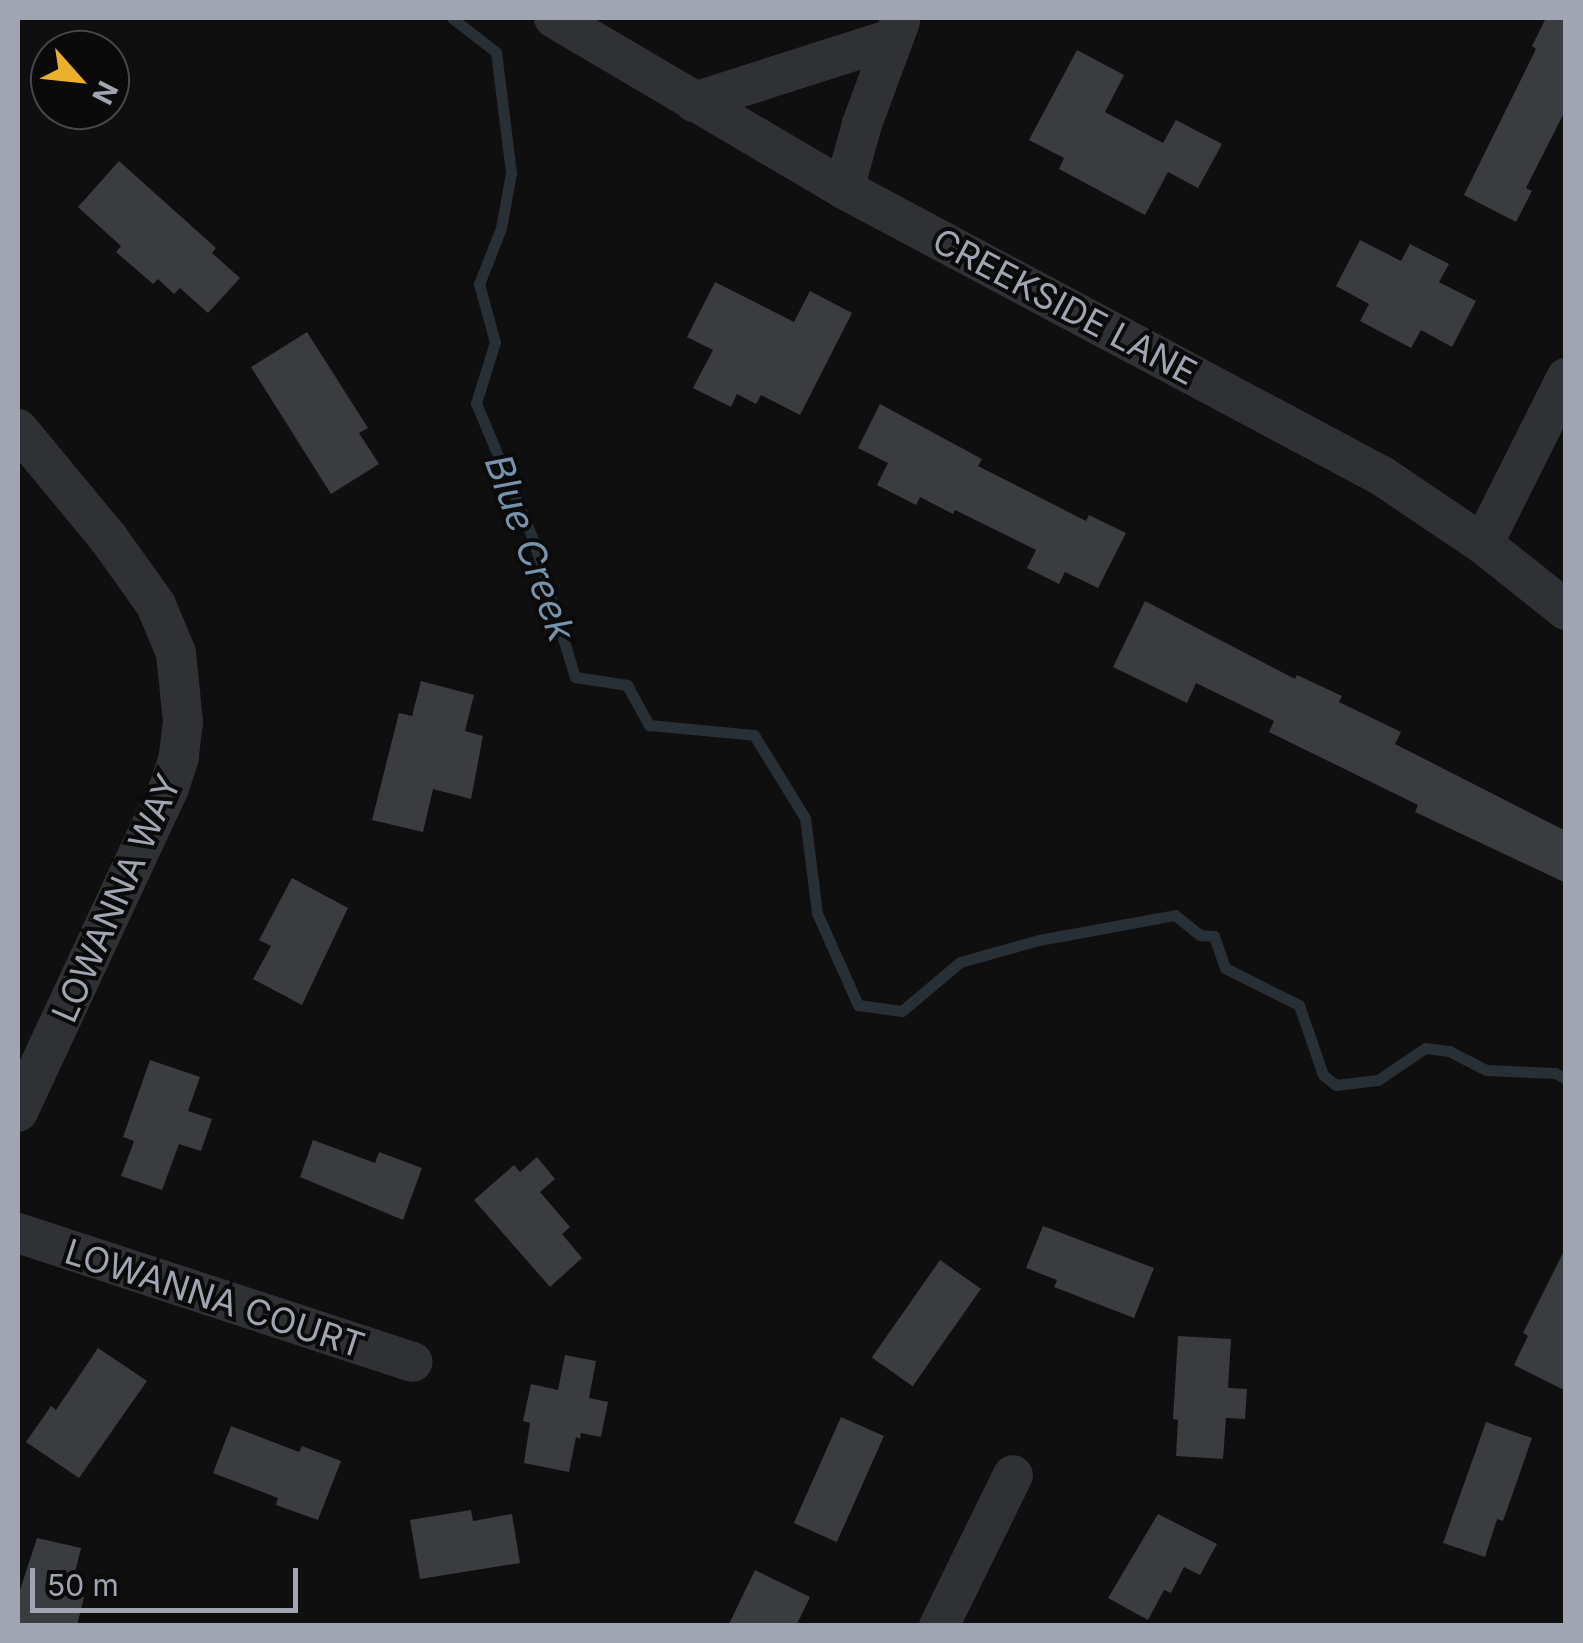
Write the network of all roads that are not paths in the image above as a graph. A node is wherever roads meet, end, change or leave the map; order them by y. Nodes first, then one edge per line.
1 (554, 18) edge
2 (897, 28) edge
3 (694, 102) junction
4 (844, 189) junction
5 (1566, 378) edge
6 (18, 429) edge
7 (1483, 544) junction
8 (1566, 610) edge
9 (18, 1112) edge
10 (18, 1233) edge
11 (412, 1362) dead end
12 (1014, 1475) dead end
13 (939, 1626) edge

1 - 3 street, CREEKSIDE LANE
2 - 3 street
2 - 4 street
3 - 4 street, CREEKSIDE LANE
4 - 7 street, CREEKSIDE LANE
5 - 7 street
6 - 9 street, LOWANNA WAY
7 - 8 street, CREEKSIDE LANE
10 - 11 street, LOWANNA COURT
12 - 13 street

